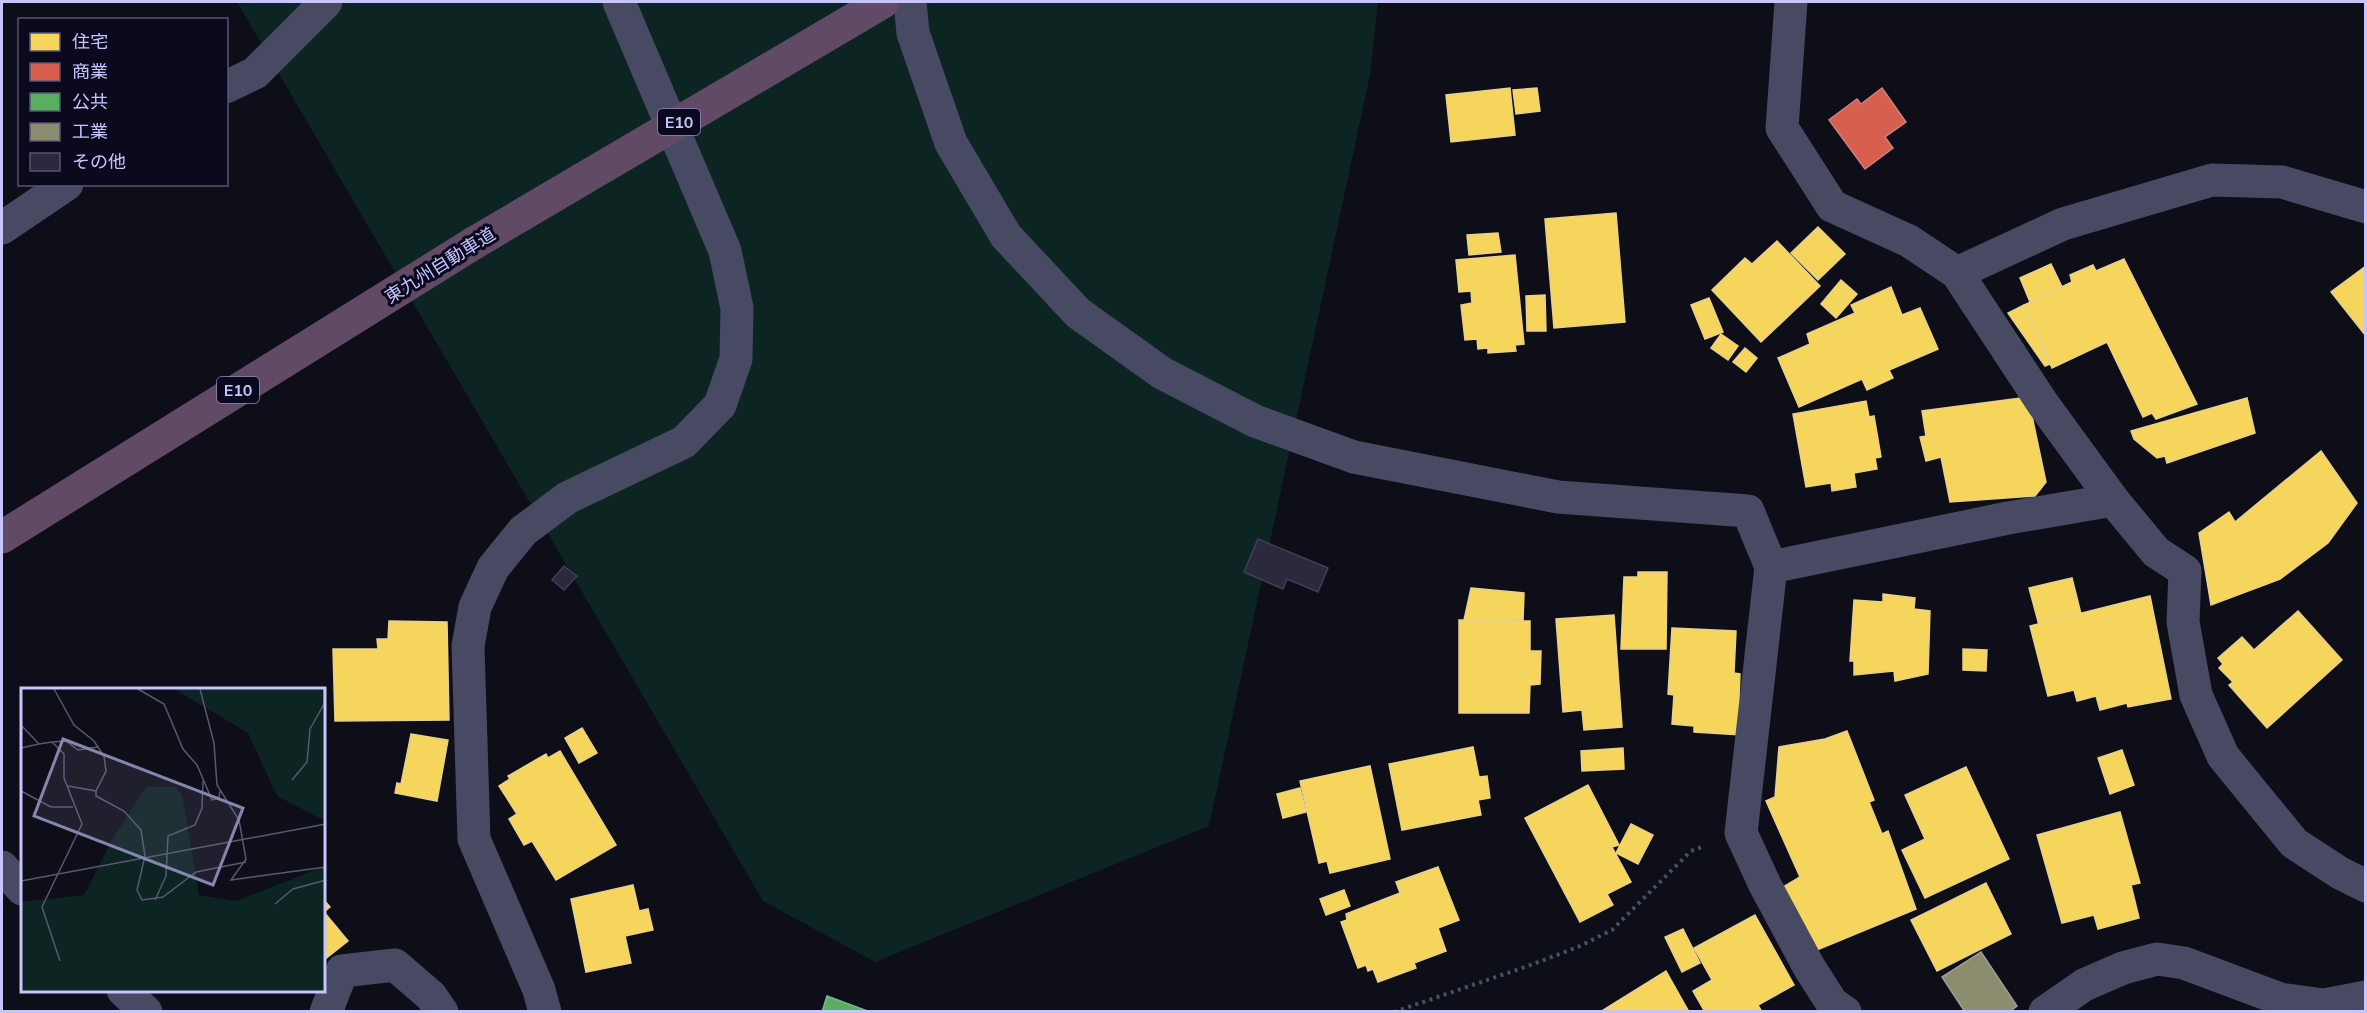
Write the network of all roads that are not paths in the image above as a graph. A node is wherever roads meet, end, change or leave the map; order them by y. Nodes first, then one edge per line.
1 (326, 2) edge
2 (619, 2) edge
3 (883, 2) edge
4 (910, 2) edge
5 (1791, 2) edge
6 (228, 86) edge
7 (64, 186) edge
8 (2366, 207) edge
9 (2, 228) edge
10 (1957, 273) junction
11 (2113, 500) junction
12 (2, 537) edge
13 (1771, 567) junction
14 (2, 867) edge
15 (2366, 886) edge
16 (21, 888) edge
17 (125, 992) edge
18 (2366, 997) edge
19 (146, 1011) edge
20 (326, 1011) edge
21 (442, 1011) edge
22 (545, 1011) edge
23 (1845, 1011) edge
24 (2045, 1011) edge

1 - 6 street
2 - 22 street
3 - 12 highway, 東九州自動車道 / E10, bridge
4 - 13 street
5 - 10 street
7 - 9 street
8 - 10 street
10 - 11 street
11 - 13 street
11 - 15 street
13 - 23 street
14 - 16 street
17 - 19 street
18 - 24 street
20 - 21 street

